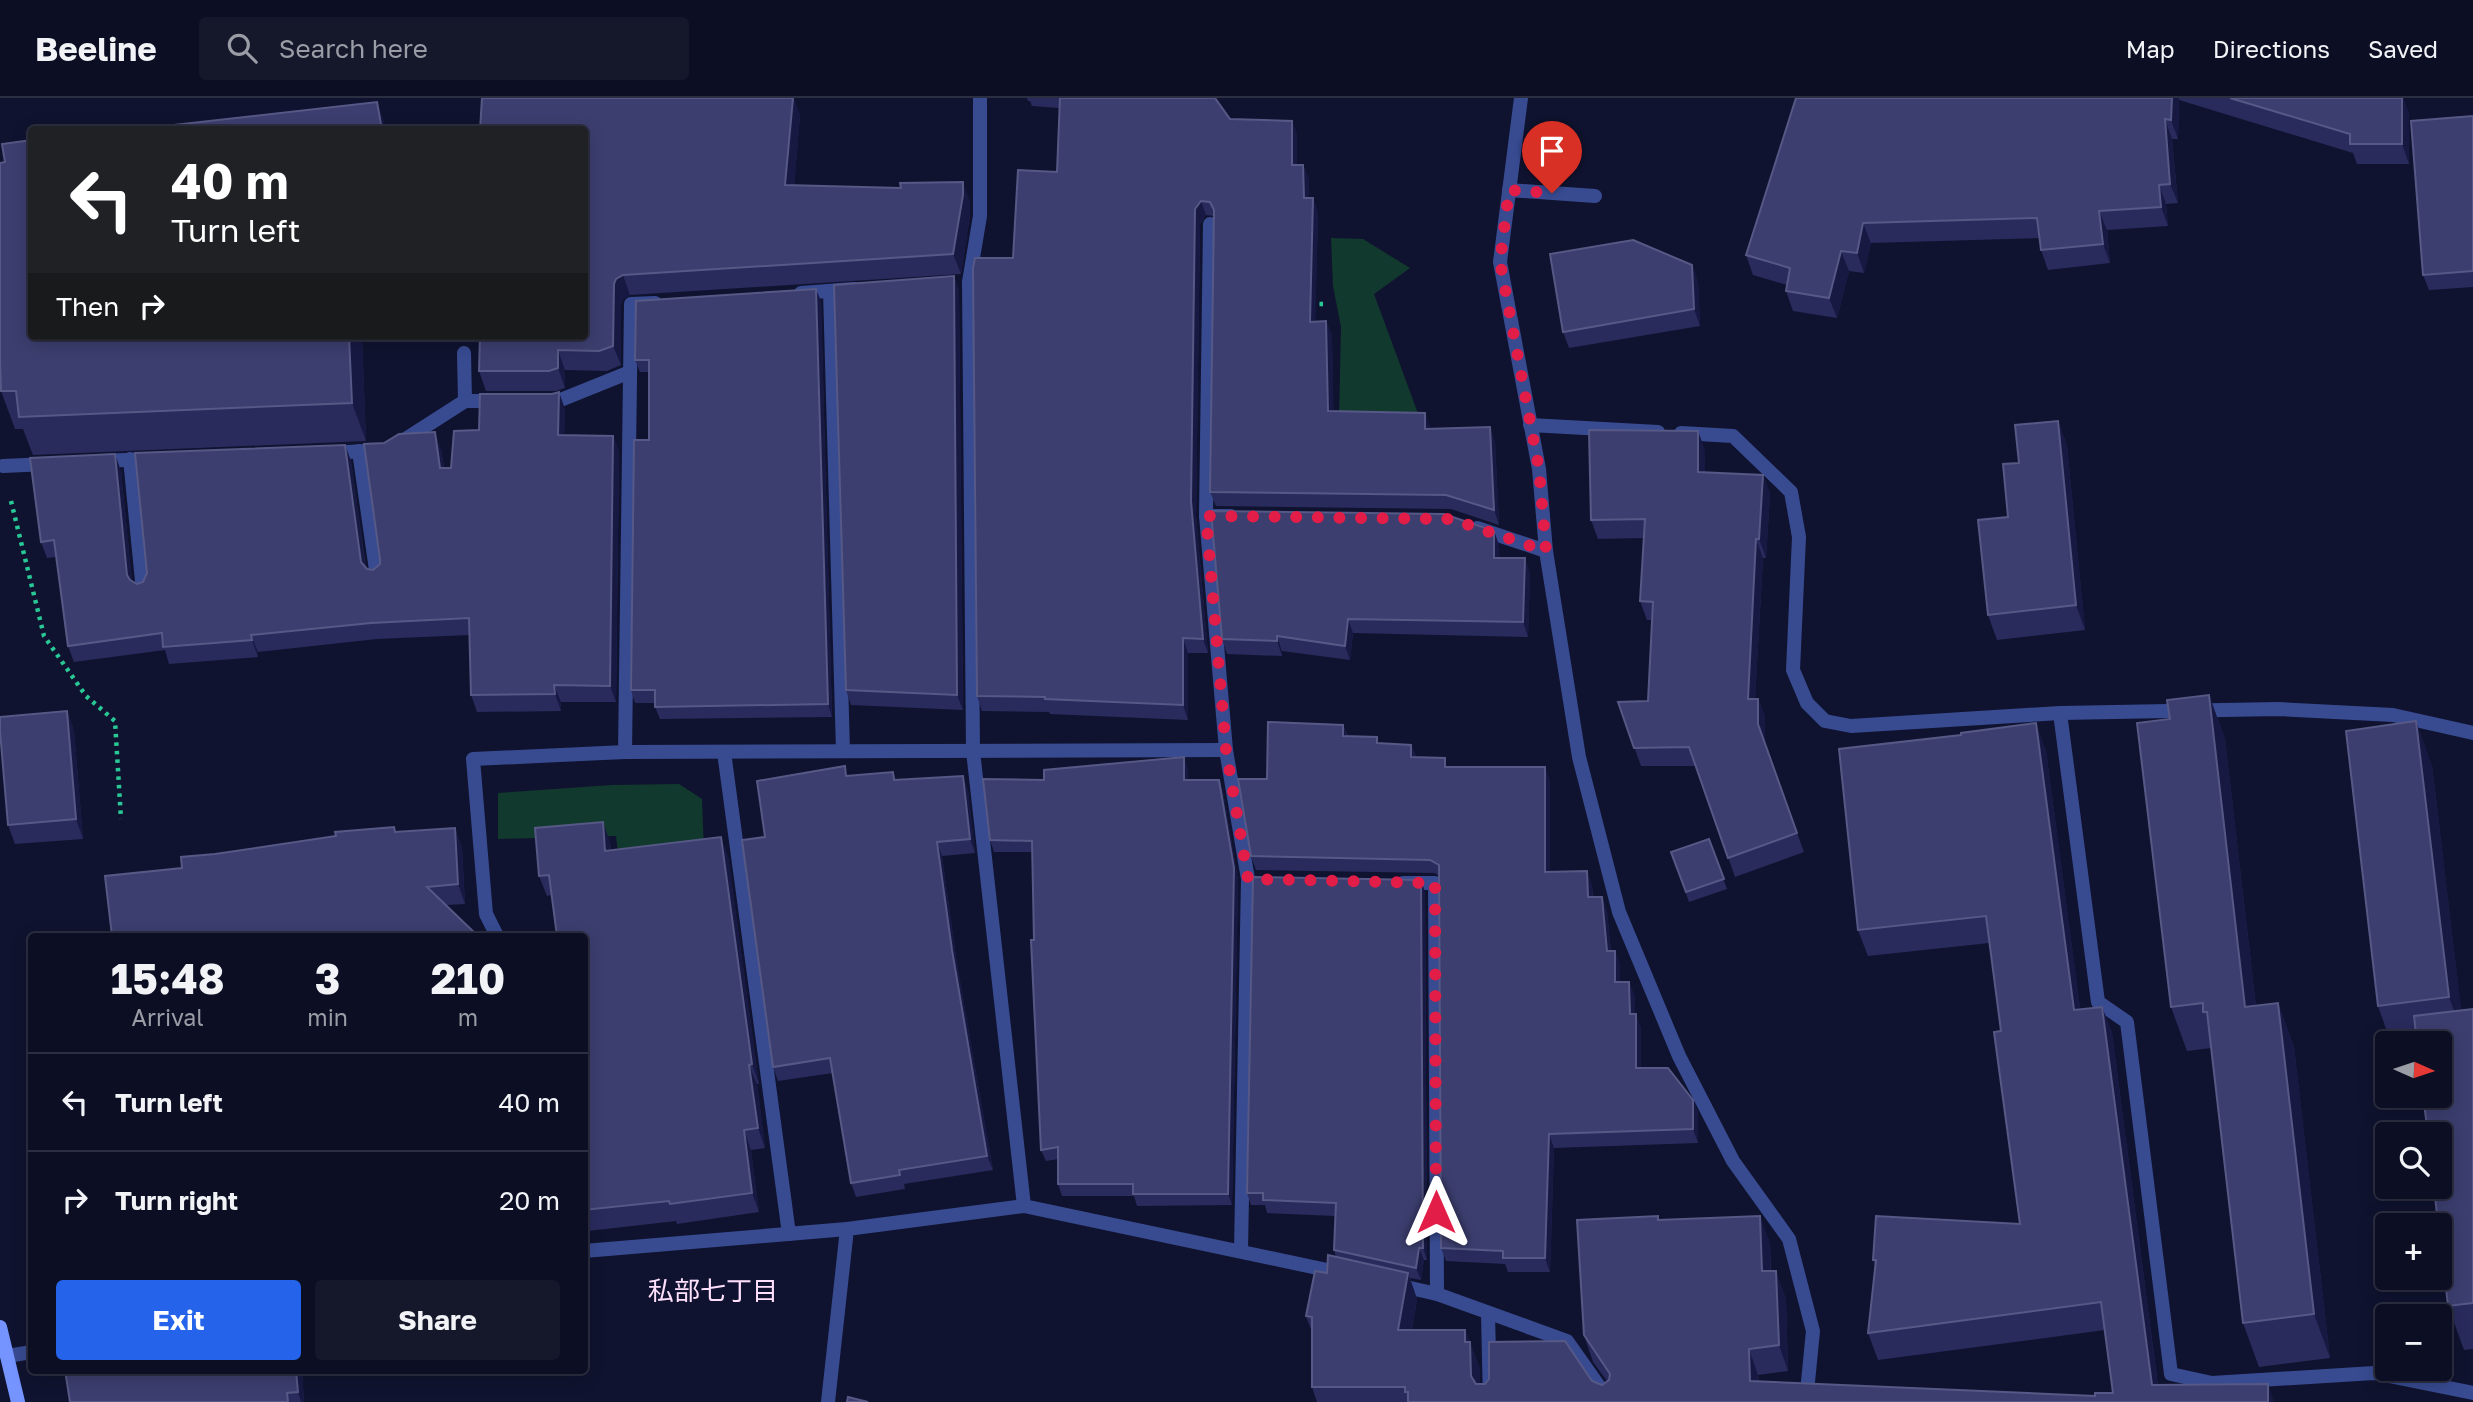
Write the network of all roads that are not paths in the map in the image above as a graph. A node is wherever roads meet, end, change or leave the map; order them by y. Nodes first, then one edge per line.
1 (980, 98) edge
2 (1521, 98) edge
3 (1509, 190) junction
4 (1595, 197) dead end
5 (1210, 224) edge
6 (868, 288) edge
7 (830, 291) junction
8 (790, 294) edge
9 (671, 302) edge
10 (464, 353) dead end
11 (630, 372) junction
12 (465, 401) junction
13 (1530, 425) junction
14 (359, 452) junction
15 (319, 453) edge
16 (171, 458) edge
17 (130, 459) junction
18 (3, 466) road end
19 (1206, 516) junction
20 (1247, 516) edge
21 (1463, 523) edge
22 (1546, 551) junction
23 (377, 577) edge
24 (143, 591) edge
25 (2060, 713) junction
26 (2473, 733) edge
27 (1226, 750) junction
28 (843, 751) junction
29 (973, 751) junction
30 (625, 752) junction
31 (724, 752) junction
32 (1395, 882) edge
33 (496, 933) edge
34 (1024, 1206) junction
35 (847, 1229) junction
36 (789, 1234) junction
37 (1241, 1250) junction
38 (588, 1251) edge
39 (1359, 1276) edge
40 (1385, 1282) edge
41 (1437, 1294) junction
42 (1488, 1313) junction
43 (0, 1327) edge
44 (28, 1353) edge
45 (7, 1356) junction
46 (2473, 1393) edge
47 (18, 1402) edge
48 (828, 1402) edge
49 (1490, 1402) edge
50 (1611, 1402) edge
51 (1806, 1402) edge

1 - 29 street
2 - 3 street
3 - 4 street
3 - 13 street
5 - 19 street
6 - 7 street
7 - 8 street
7 - 28 street
9 - 11 street
10 - 12 street
11 - 12 street
11 - 30 street
12 - 14 street
13 - 22 street
13 - 25 street
14 - 15 street
14 - 23 street
16 - 17 street
17 - 18 street
17 - 24 street
19 - 20 street
19 - 27 street
21 - 22 street
22 - 51 street
25 - 26 street
25 - 46 street
27 - 29 street
27 - 37 street
28 - 29 street
28 - 31 street
29 - 34 street
30 - 31 street
30 - 33 street
31 - 36 street
32 - 41 street
34 - 35 street
34 - 37 street
35 - 36 street
35 - 48 street
36 - 38 street
37 - 39 street
40 - 41 street
41 - 42 street
42 - 49 street
42 - 50 street
43 - 45 street
44 - 45 street
45 - 47 street

